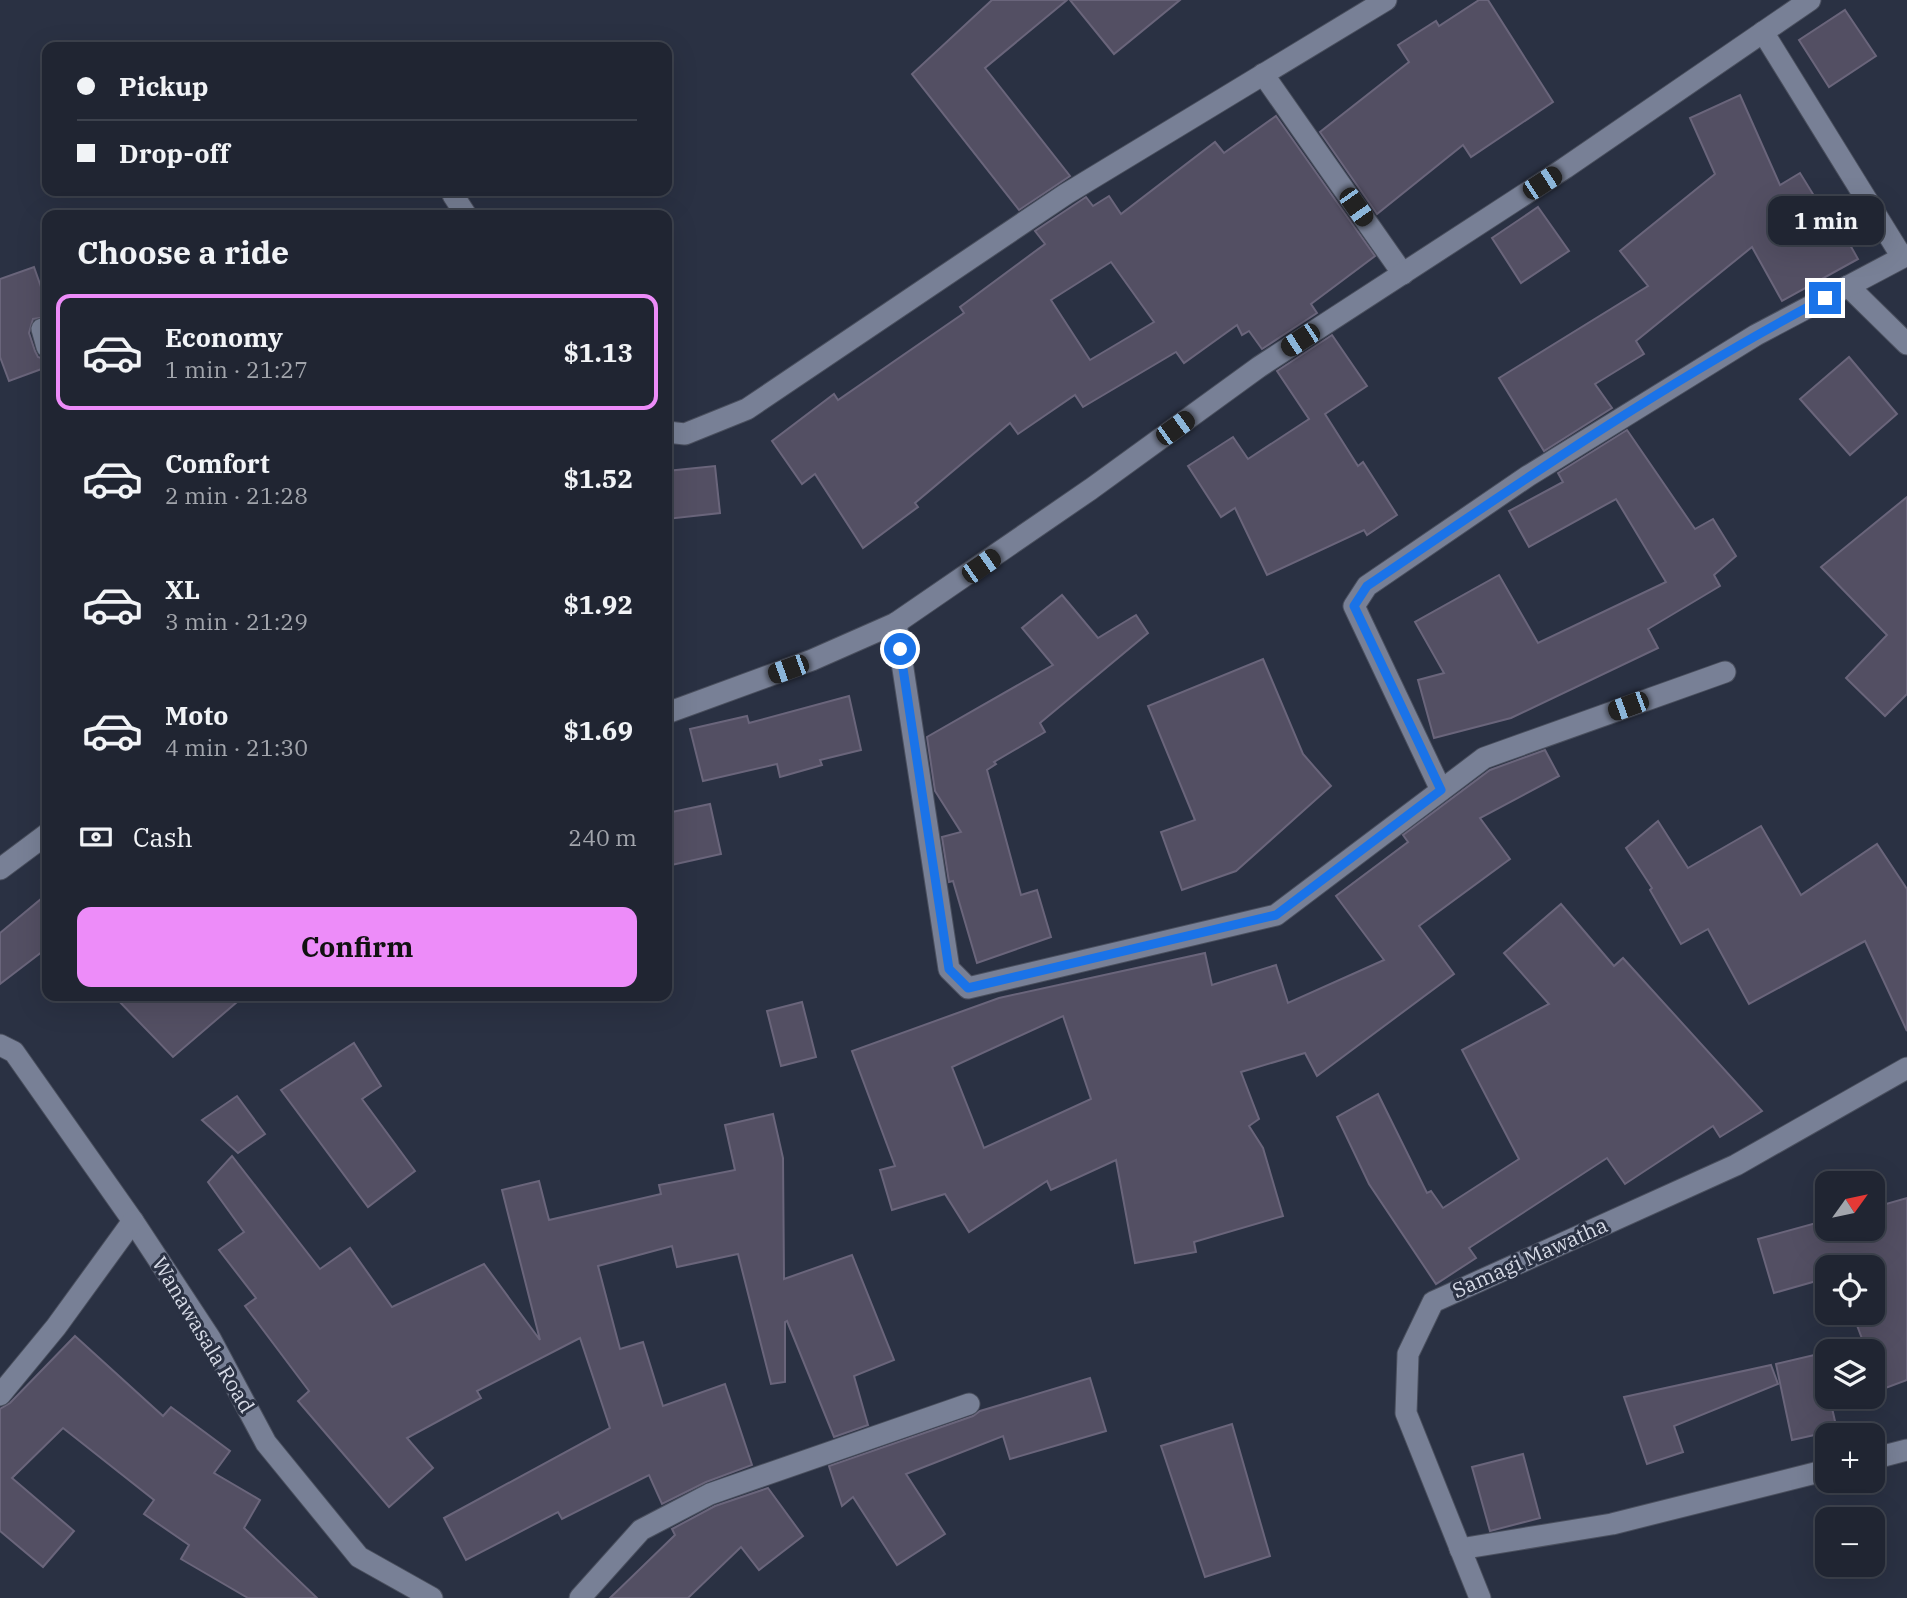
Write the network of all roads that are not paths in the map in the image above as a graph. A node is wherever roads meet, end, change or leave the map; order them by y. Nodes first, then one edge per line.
1 (1386, 0) edge
2 (1810, 0) edge
3 (1763, 32) junction
4 (1263, 74) junction
5 (1905, 256) edge
6 (1403, 274) junction
7 (1848, 286) junction
8 (1907, 344) edge
9 (672, 433) edge
10 (896, 623) junction
11 (1724, 672) dead end
12 (672, 711) edge
13 (1441, 790) junction
14 (42, 838) edge
15 (0, 869) edge
16 (0, 1045) edge
17 (1907, 1068) edge
18 (133, 1221) junction
19 (0, 1395) edge
20 (969, 1405) dead end
21 (1907, 1450) edge
22 (1885, 1456) edge
23 (1815, 1474) edge
24 (1460, 1549) junction
25 (432, 1598) edge
26 (580, 1598) edge
27 (1480, 1598) edge

1 - 4 street
2 - 3 street
3 - 5 street
3 - 6 street
4 - 6 street
4 - 9 street
5 - 7 street
6 - 10 street
7 - 8 street
7 - 13 street
10 - 12 street
10 - 13 street
11 - 13 street
14 - 15 street
16 - 18 street, Wanawasala Road
17 - 24 street, Samagi Mawatha
18 - 19 street
18 - 25 street, Wanawasala Road
20 - 26 street
21 - 22 street
23 - 24 street
24 - 27 street, Samagi Mawatha

